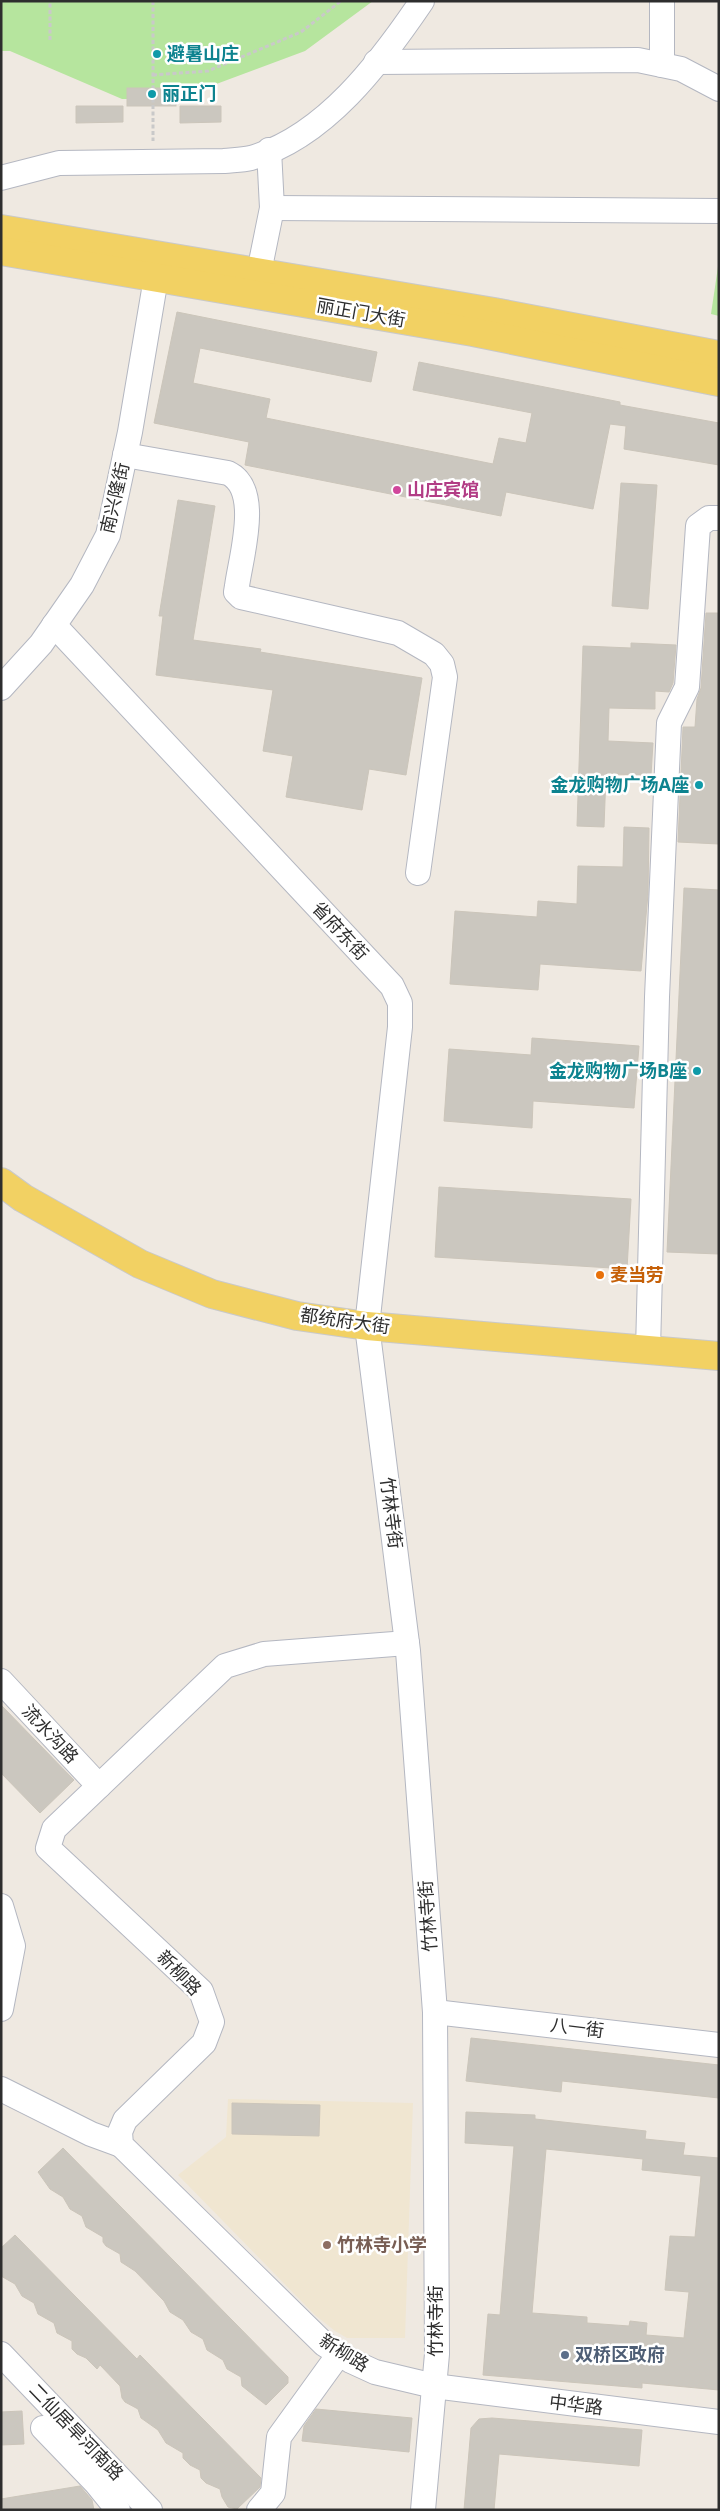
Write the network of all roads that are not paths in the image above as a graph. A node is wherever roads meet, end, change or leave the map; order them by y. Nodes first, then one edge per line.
1 (422, 1) edge
2 (662, 1) edge
3 (376, 62) junction
4 (662, 65) junction
5 (719, 89) edge
6 (269, 150) junction
7 (1, 178) edge
8 (272, 208) junction
9 (719, 210) edge
10 (1, 229) edge
11 (1, 251) edge
12 (259, 272) junction
13 (156, 278) junction
14 (719, 355) edge
15 (719, 382) edge
16 (125, 455) junction
17 (719, 518) edge
18 (54, 625) junction
19 (1, 688) edge
20 (418, 874) dead end
21 (1, 1182) edge
22 (367, 1326) junction
23 (648, 1350) junction
24 (719, 1356) edge
25 (407, 1643) junction
26 (1, 1681) edge
27 (99, 1786) junction
28 (1, 1906) edge
29 (1, 2009) edge
30 (435, 2012) junction
31 (719, 2045) edge
32 (1, 2090) edge
33 (121, 2145) junction
34 (1, 2354) edge
35 (340, 2354) junction
36 (434, 2386) junction
37 (719, 2422) edge
38 (43, 2428) dead end
39 (118, 2510) edge
40 (150, 2510) edge
41 (259, 2510) edge
42 (422, 2510) edge

1 - 3 street
2 - 4 street
3 - 4 street
3 - 6 street
4 - 5 street
6 - 7 street
6 - 8 street
8 - 9 street
8 - 12 street
10 - 12 main road, 丽正门大街
11 - 13 main road, 丽正门大街
12 - 14 main road, 丽正门大街
13 - 15 main road, 丽正门大街
13 - 16 street, 南兴隆街
16 - 18 street, 南兴隆街
16 - 20 street
17 - 23 street
18 - 19 street, 南兴隆街
18 - 22 street, 省府东街
21 - 22 main road, 都统府大街
22 - 23 main road, 都统府大街
22 - 25 street, 竹林寺街
23 - 24 main road, 都统府大街
25 - 27 street, 新柳路
25 - 30 street, 竹林寺街
26 - 27 street, 流水沟路
27 - 33 street, 新柳路
28 - 29 street
30 - 31 street, 八一街
30 - 36 street, 竹林寺街
32 - 33 street
33 - 35 street, 新柳路
34 - 40 street, 二仙居旱河南路
35 - 36 street, 新柳路
35 - 41 street
36 - 37 street, 中华路
36 - 42 street, 竹林寺街
38 - 39 street

